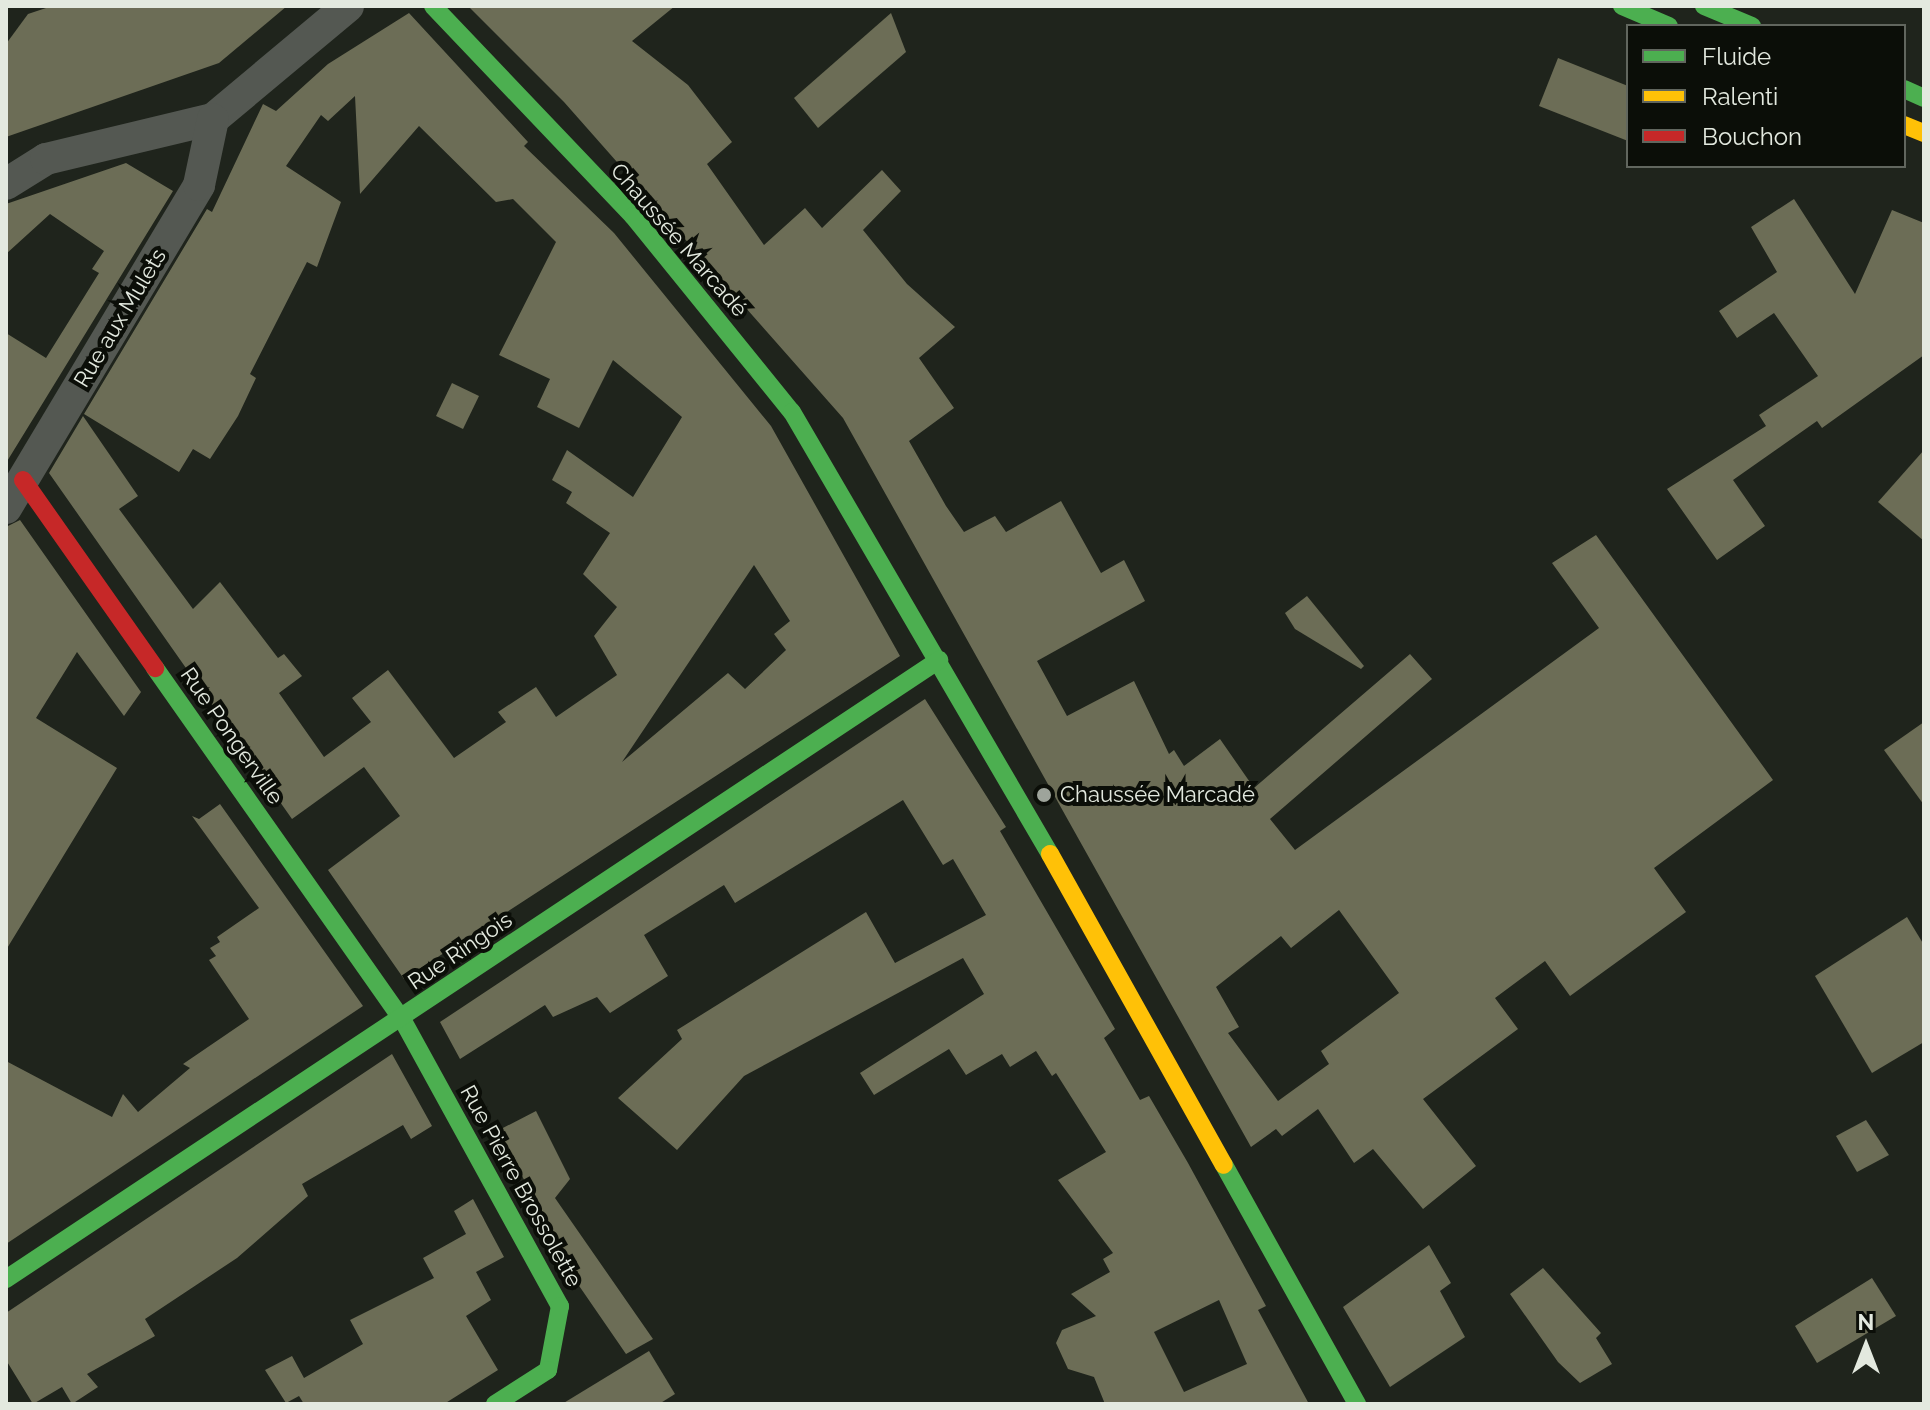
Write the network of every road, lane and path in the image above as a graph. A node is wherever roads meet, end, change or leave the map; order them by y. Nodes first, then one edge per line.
1 (348, 6) edge
2 (433, 6) edge
3 (1622, 6) edge
4 (1704, 6) edge
5 (1664, 24) edge
6 (1747, 24) edge
7 (213, 119) junction
8 (6, 184) edge
9 (23, 480) junction
10 (6, 508) edge
11 (939, 660) junction
12 (402, 1019) junction
13 (6, 1279) edge
14 (495, 1404) edge
15 (1357, 1404) edge

1 - 7 street
2 - 11 street, Chaussée Marcadé
3 - 5 street
4 - 6 street
7 - 8 street
7 - 9 street, Rue aux Mulets
9 - 10 street, Rue aux Mulets
9 - 12 street, Rue Pongerville
11 - 12 street, Rue Ringois
11 - 15 street, Chaussée Marcadé
12 - 13 street, Rue Ringois
12 - 14 street, Rue Pierre Brossolette

